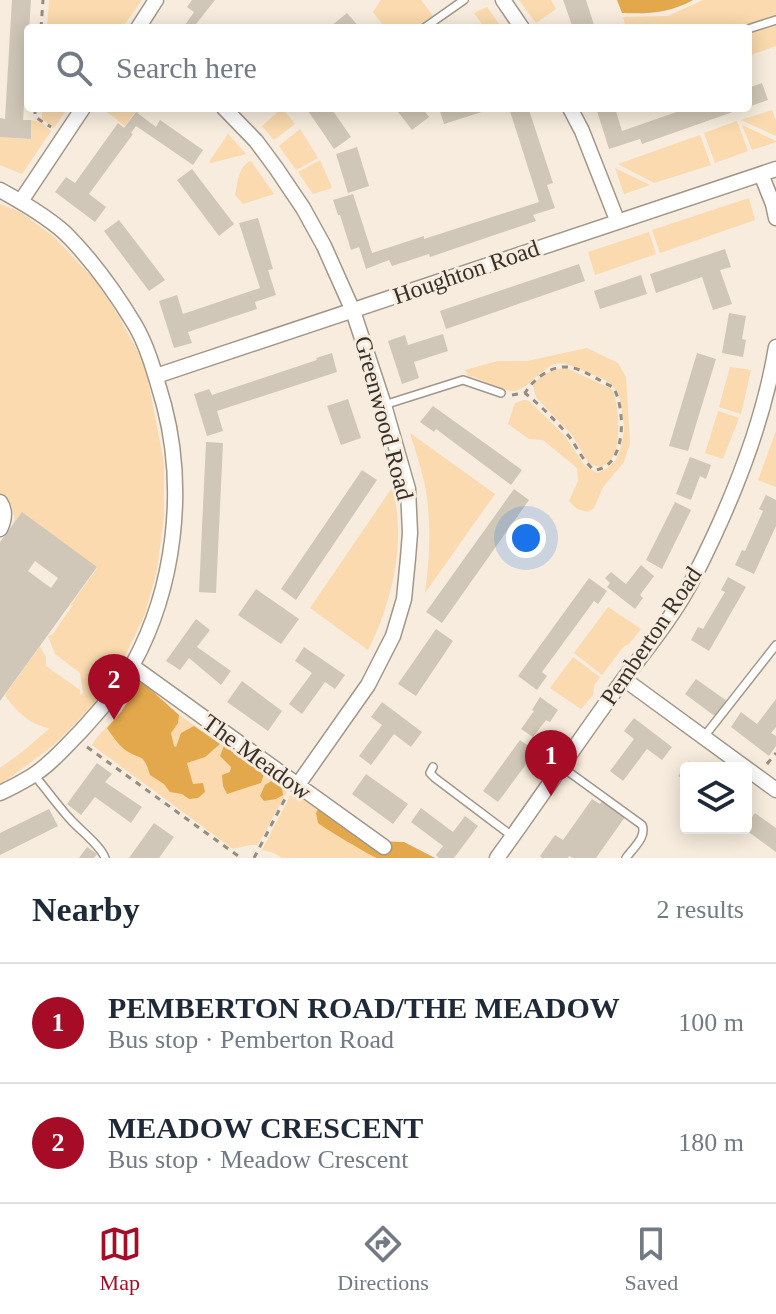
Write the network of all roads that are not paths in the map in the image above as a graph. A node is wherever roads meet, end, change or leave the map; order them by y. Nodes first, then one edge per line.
1 (156, 0) edge
2 (464, 0) edge
3 (503, 0) edge
4 (776, 20) edge
5 (141, 24) edge
6 (430, 24) edge
7 (519, 24) edge
8 (752, 28) edge
9 (80, 112) edge
10 (228, 112) edge
11 (572, 112) edge
12 (776, 169) edge
13 (761, 174) junction
14 (0, 190) edge
15 (21, 201) junction
16 (776, 218) edge
17 (617, 220) junction
18 (353, 311) junction
19 (776, 347) edge
20 (156, 376) junction
21 (501, 393) dead end
22 (384, 405) junction
23 (0, 502) edge
24 (0, 529) edge
25 (776, 645) edge
26 (132, 666) junction
27 (624, 679) junction
28 (703, 738) junction
29 (433, 767) dead end
30 (562, 767) junction
31 (34, 775) junction
32 (295, 785) junction
33 (776, 790) edge
34 (0, 793) edge
35 (513, 836) junction
36 (384, 847) dead end
37 (105, 858) edge
38 (497, 858) edge
39 (626, 858) edge

1 - 5 street
2 - 6 lane
3 - 7 street
4 - 8 lane
9 - 15 street
10 - 18 street, Greenwood Road
11 - 17 street
12 - 13 street, Houghton Road
13 - 16 street
13 - 17 street, Houghton Road
14 - 15 street
15 - 20 street
17 - 18 street, Houghton Road
18 - 20 street, Houghton Road
18 - 22 street, Greenwood Road
19 - 27 street, Pemberton Road
20 - 26 street
21 - 22 lane
22 - 32 street, Greenwood Road
23 - 24 street
25 - 28 lane
26 - 31 street
26 - 32 street, The Meadow
27 - 28 street
27 - 30 street, Pemberton Road
28 - 33 street
29 - 35 lane
30 - 35 street, Pemberton Road
30 - 39 lane
31 - 34 street
31 - 37 lane
32 - 36 street, The Meadow
35 - 38 street, Pemberton Road

